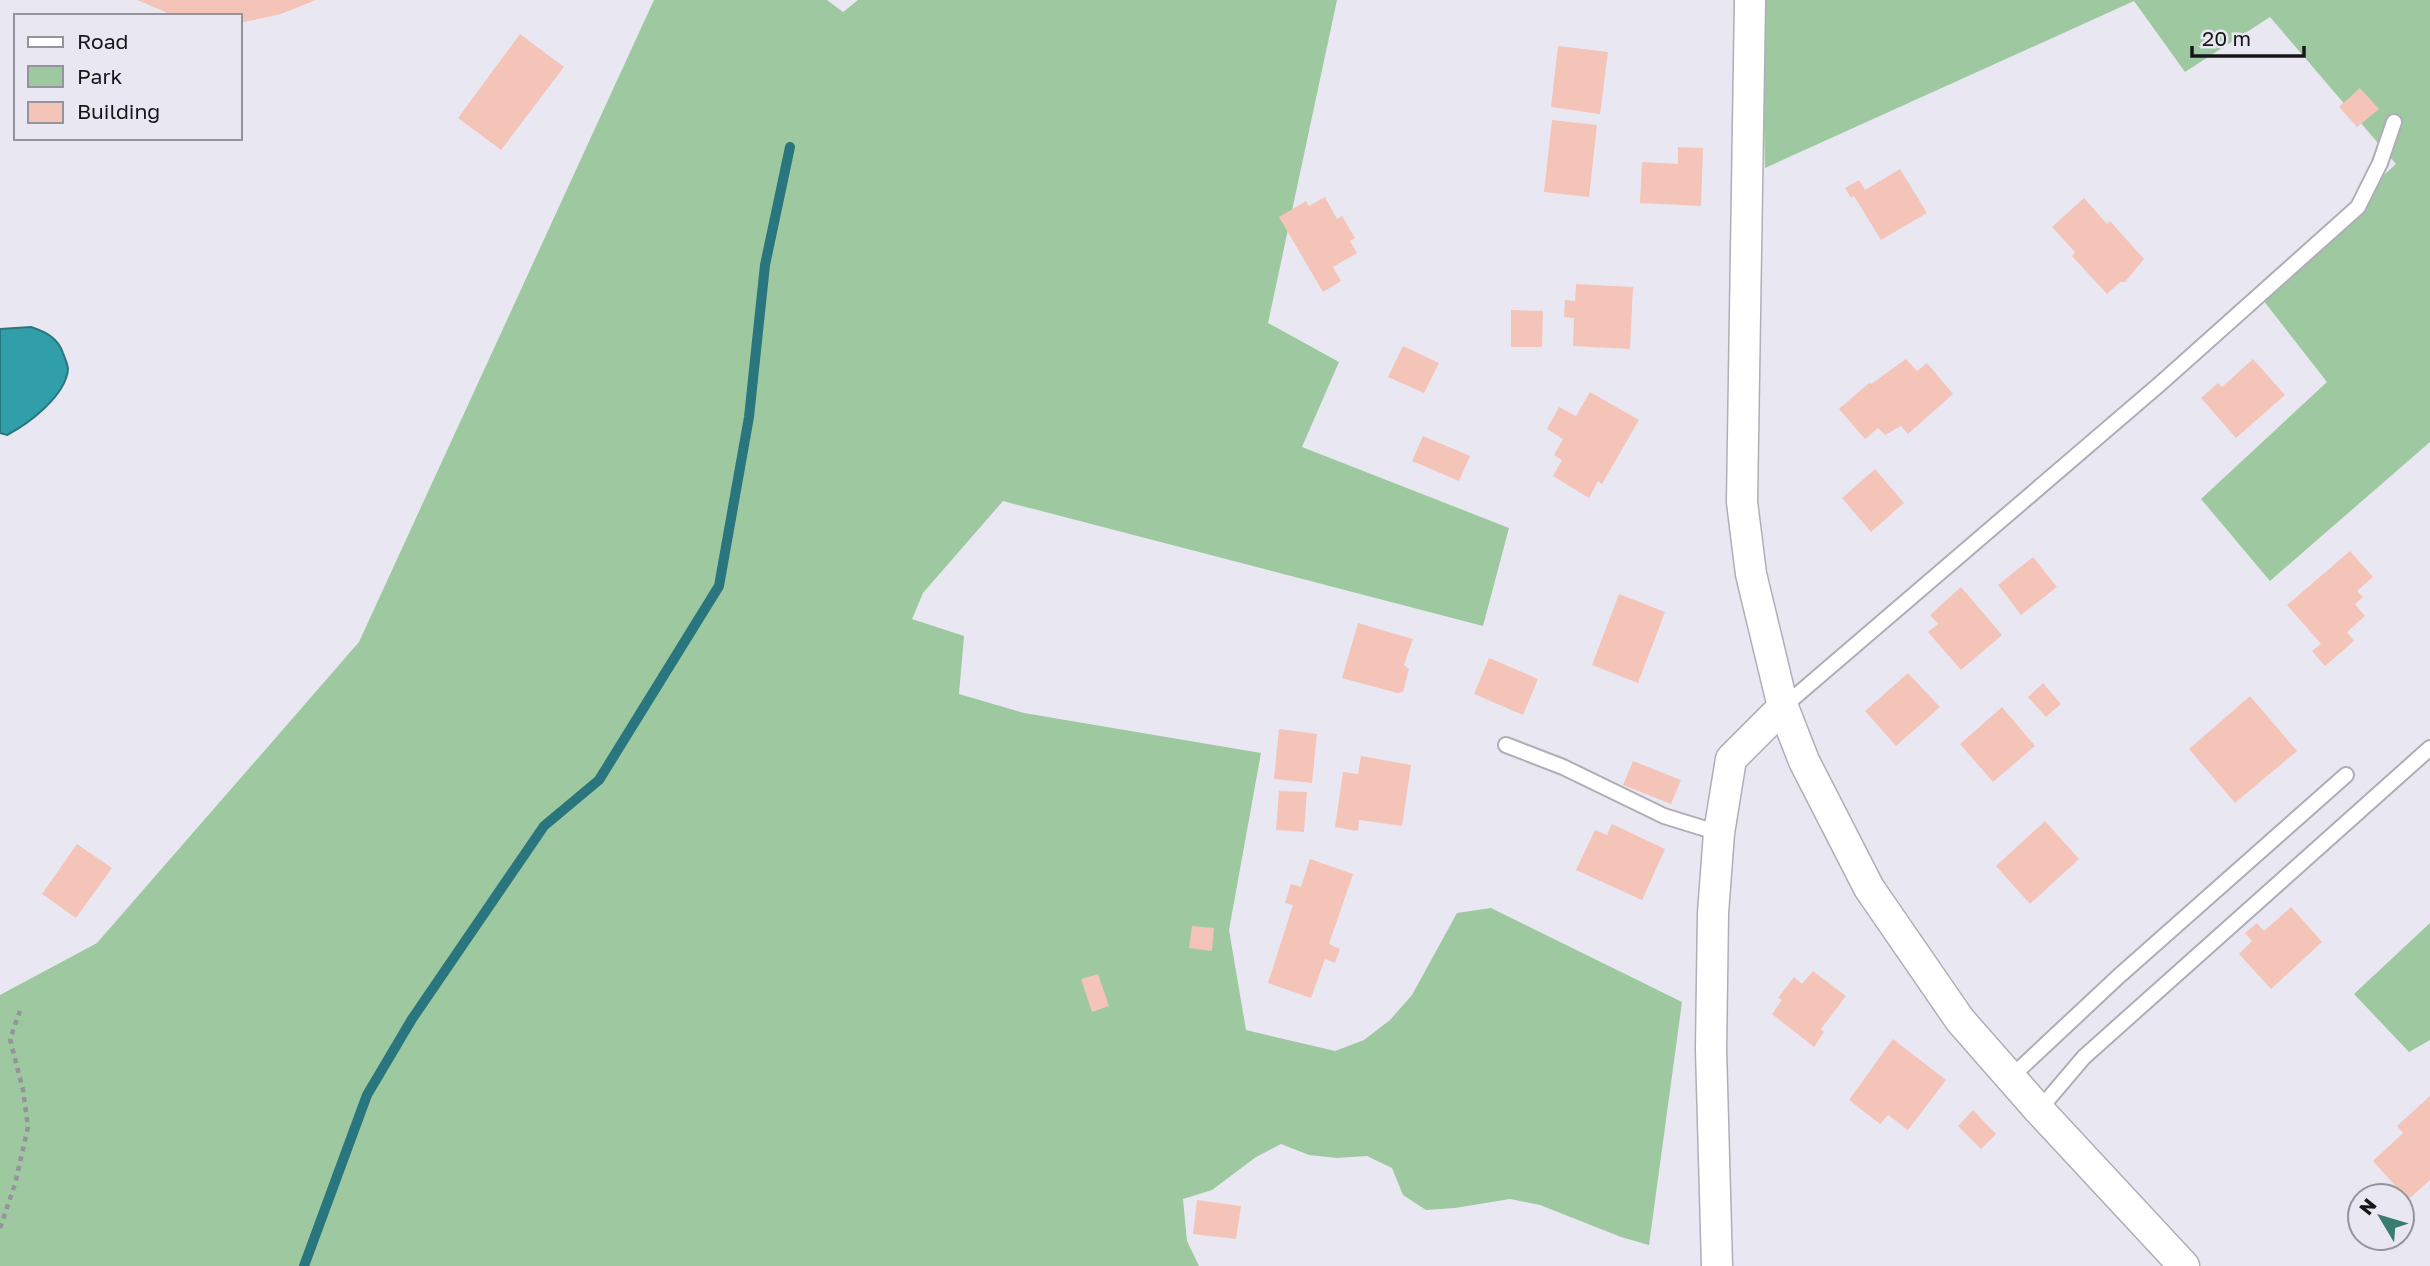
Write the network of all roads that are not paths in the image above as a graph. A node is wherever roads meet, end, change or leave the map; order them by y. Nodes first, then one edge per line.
1 (1750, 0) edge
2 (2395, 122) dead end
3 (1783, 707) junction
4 (1506, 745) dead end
5 (2430, 748) edge
6 (2346, 775) dead end
7 (1719, 833) junction
8 (2010, 1078) junction
9 (2039, 1110) junction
10 (1717, 1266) edge
11 (2184, 1266) edge

1 - 3 street
2 - 3 lane
3 - 7 street
3 - 8 street
4 - 7 lane
5 - 9 lane
6 - 8 lane
7 - 10 street
8 - 9 street
9 - 11 street

